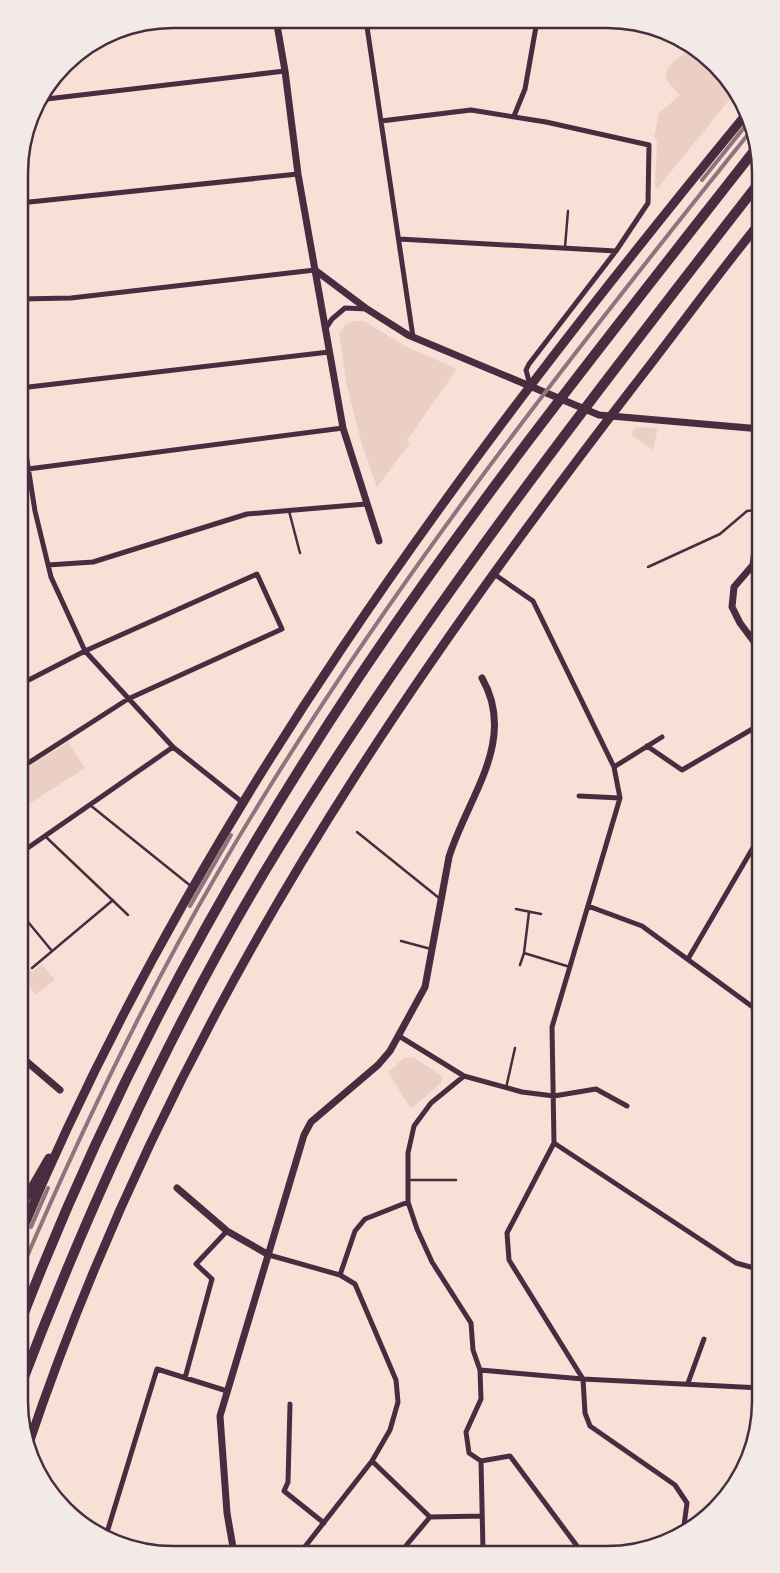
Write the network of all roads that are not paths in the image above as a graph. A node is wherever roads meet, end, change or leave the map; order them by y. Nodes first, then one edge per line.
1 (278, 28) edge
2 (367, 28) edge
3 (536, 28) edge
4 (285, 71) junction
5 (48, 99) edge
6 (514, 116) junction
7 (742, 119) edge
8 (381, 121) junction
9 (751, 155) edge
10 (298, 174) junction
11 (752, 191) edge
12 (28, 202) edge
13 (568, 212) dead end
14 (752, 233) edge
15 (399, 239) junction
16 (565, 248) junction
17 (616, 251) junction
18 (315, 270) junction
19 (28, 299) edge
20 (367, 309) junction
21 (326, 328) junction
22 (413, 337) junction
23 (329, 352) junction
24 (530, 385) junction
25 (28, 387) edge
26 (610, 416) junction
27 (343, 428) junction
28 (752, 428) edge
29 (28, 467) edge
30 (28, 472) edge
31 (366, 504) junction
32 (288, 510) junction
33 (752, 511) edge
34 (379, 541) dead end
35 (300, 553) dead end
36 (48, 565) junction
37 (648, 567) dead end
38 (752, 570) edge
39 (494, 574) junction
40 (752, 639) edge
41 (85, 652) junction
42 (482, 678) dead end
43 (28, 682) edge
44 (128, 699) junction
45 (752, 729) edge
46 (662, 737) dead end
47 (647, 746) junction
48 (173, 748) junction
49 (28, 763) edge
50 (614, 767) junction
51 (579, 796) dead end
52 (620, 798) junction
53 (242, 802) junction
54 (90, 805) junction
55 (357, 832) dead end
56 (45, 836) junction
57 (28, 848) edge
58 (752, 849) edge
59 (192, 888) junction
60 (113, 900) junction
61 (442, 901) junction
62 (588, 906) junction
63 (516, 910) dead end
64 (529, 912) junction
65 (541, 914) dead end
66 (128, 915) dead end
67 (28, 921) edge
68 (402, 941) dead end
69 (434, 950) junction
70 (52, 951) junction
71 (524, 953) junction
72 (688, 959) junction
73 (520, 964) dead end
74 (570, 967) junction
75 (32, 968) dead end
76 (752, 1006) edge
77 (399, 1036) junction
78 (515, 1048) dead end
79 (28, 1063) edge
80 (464, 1076) junction
81 (506, 1088) junction
82 (60, 1090) dead end
83 (554, 1096) junction
84 (627, 1106) dead end
85 (68, 1128) junction
86 (554, 1143) junction
87 (409, 1180) junction
88 (456, 1180) dead end
89 (177, 1188) dead end
90 (28, 1193) edge
91 (408, 1202) junction
92 (28, 1218) edge
93 (227, 1230) junction
94 (269, 1255) junction
95 (752, 1267) edge
96 (340, 1274) junction
97 (28, 1304) edge
98 (704, 1339) dead end
99 (28, 1368) edge
100 (480, 1370) junction
101 (185, 1378) junction
102 (583, 1379) junction
103 (688, 1383) junction
104 (752, 1387) edge
105 (227, 1390) junction
106 (290, 1404) dead end
107 (32, 1436) edge
108 (372, 1461) junction
109 (482, 1461) junction
110 (482, 1516) junction
111 (430, 1517) junction
112 (324, 1523) junction
113 (684, 1523) edge
114 (108, 1530) edge
115 (233, 1546) edge
116 (306, 1546) edge
117 (406, 1546) edge
118 (483, 1546) edge
119 (577, 1546) edge

1 - 4 street
2 - 8 street
3 - 6 street
4 - 5 street
4 - 10 street
6 - 8 street
6 - 17 street
7 - 24 main road
8 - 15 street
9 - 97 highway
10 - 12 street
10 - 18 street
11 - 99 highway
13 - 16 lane
14 - 26 main road
15 - 16 street
15 - 22 street
16 - 17 street
17 - 24 street
18 - 19 street
18 - 20 street
18 - 21 street
20 - 21 street
20 - 22 street
21 - 23 street
22 - 24 street
23 - 25 street
23 - 27 street
24 - 26 street
24 - 53 main road
26 - 28 street
26 - 39 main road
27 - 29 street
27 - 31 street
30 - 36 street
31 - 32 street
31 - 34 street
32 - 35 lane
32 - 36 street
33 - 37 lane
36 - 41 street
38 - 40 street
39 - 50 street
39 - 107 main road
41 - 43 street
41 - 44 street
41 - 44 street
42 - 61 street
44 - 48 street
44 - 49 street
45 - 47 street
46 - 47 street
47 - 50 street
48 - 53 street
48 - 54 street
50 - 52 street
51 - 52 street
52 - 62 street
53 - 59 main road
54 - 56 street
54 - 59 lane
55 - 61 lane
56 - 57 street
56 - 60 lane
58 - 72 street
59 - 85 main road
60 - 66 lane
60 - 70 lane
61 - 69 street
62 - 72 street
62 - 74 street
63 - 64 lane
64 - 65 lane
64 - 71 lane
67 - 70 lane
68 - 69 lane
69 - 77 street
70 - 75 lane
71 - 73 lane
71 - 74 lane
72 - 76 street
74 - 83 street
77 - 80 street
77 - 94 street
78 - 81 lane
79 - 82 street
80 - 81 street
80 - 87 street
81 - 83 street
83 - 84 street
83 - 86 street
85 - 90 main road
85 - 92 main road
86 - 95 street
86 - 102 street
87 - 88 lane
87 - 91 street
89 - 93 street
91 - 96 street
91 - 100 street
93 - 94 street
93 - 101 street
94 - 96 street
94 - 105 street
96 - 108 street
98 - 103 street
100 - 102 street
100 - 109 street
101 - 105 street
101 - 114 street
102 - 103 street
102 - 113 street
103 - 104 street
105 - 115 street
106 - 112 street
108 - 111 street
108 - 112 street
109 - 110 street
109 - 119 street
110 - 111 street
110 - 118 street
111 - 117 street
112 - 116 street

